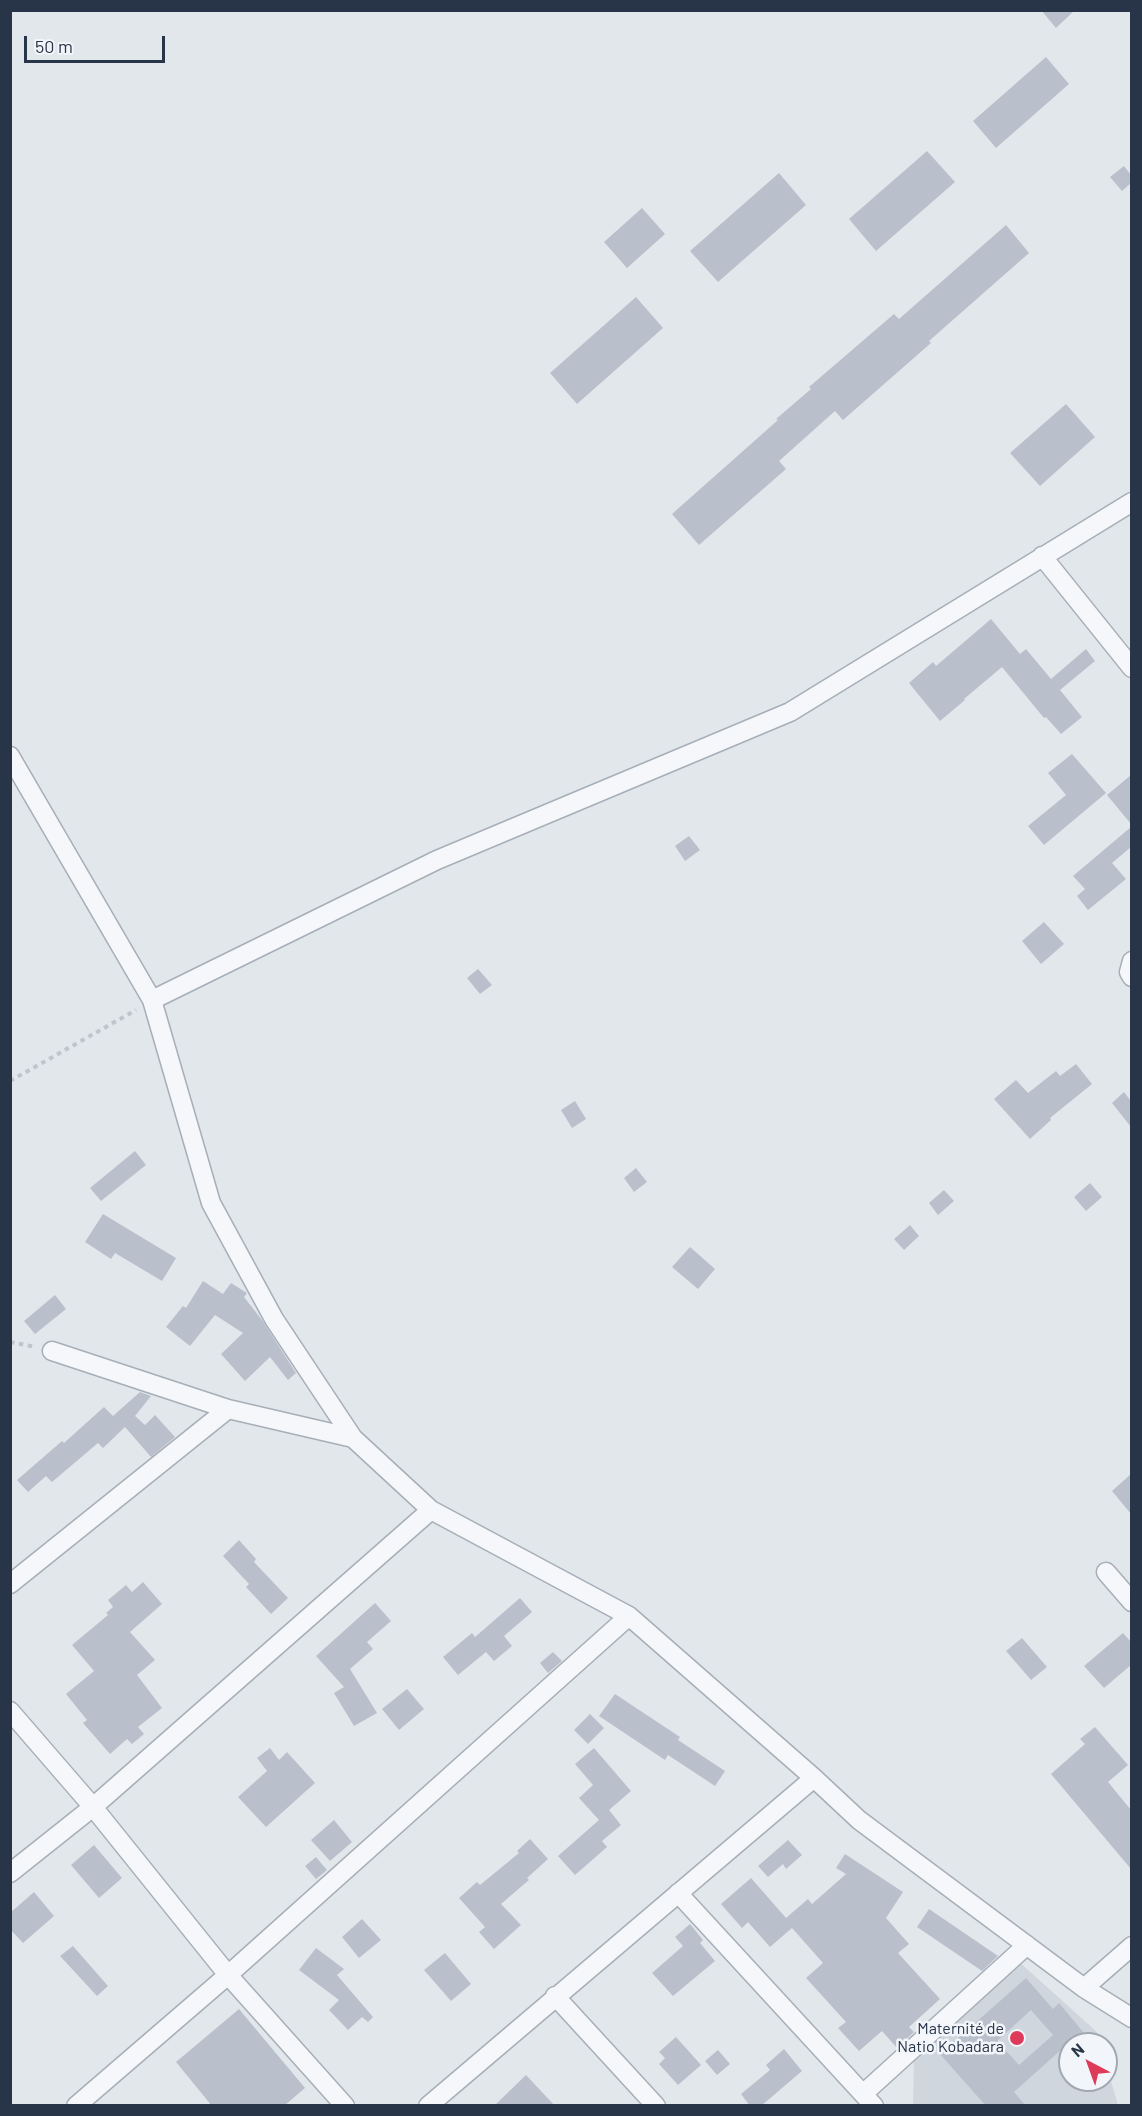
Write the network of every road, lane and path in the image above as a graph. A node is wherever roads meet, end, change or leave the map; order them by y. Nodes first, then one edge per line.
1 (1131, 502) edge
2 (1042, 556) junction
3 (1131, 668) edge
4 (10, 756) edge
5 (1131, 961) edge
6 (1131, 977) edge
7 (153, 1000) junction
8 (10, 1081) edge
9 (10, 1341) edge
10 (51, 1351) joint
11 (228, 1409) junction
12 (354, 1438) junction
13 (431, 1510) junction
14 (1106, 1572) dead end
15 (10, 1584) edge
16 (1131, 1602) edge
17 (628, 1616) junction
18 (10, 1711) edge
19 (814, 1778) junction
20 (93, 1807) junction
21 (10, 1873) edge
22 (678, 1893) junction
23 (1027, 1945) junction
24 (1131, 1946) edge
25 (228, 1975) junction
26 (1084, 1988) junction
27 (555, 1996) junction
28 (1131, 2018) edge
29 (869, 2099) edge
30 (76, 2106) edge
31 (345, 2106) edge
32 (428, 2106) edge
33 (656, 2106) edge

1 - 2 street
2 - 3 street
2 - 7 street
4 - 7 street
5 - 6 street
7 - 8 path
7 - 12 street
9 - 10 path
10 - 11 street
11 - 12 street
11 - 15 street
12 - 13 street
13 - 17 street
13 - 20 street
14 - 16 street
17 - 19 street
17 - 25 street
18 - 20 street
19 - 22 street
19 - 23 street
20 - 21 street
20 - 25 street
22 - 27 street
22 - 29 street
23 - 26 street
23 - 29 street
24 - 26 street
25 - 30 street
25 - 31 street
26 - 28 street
27 - 32 street
27 - 33 street

